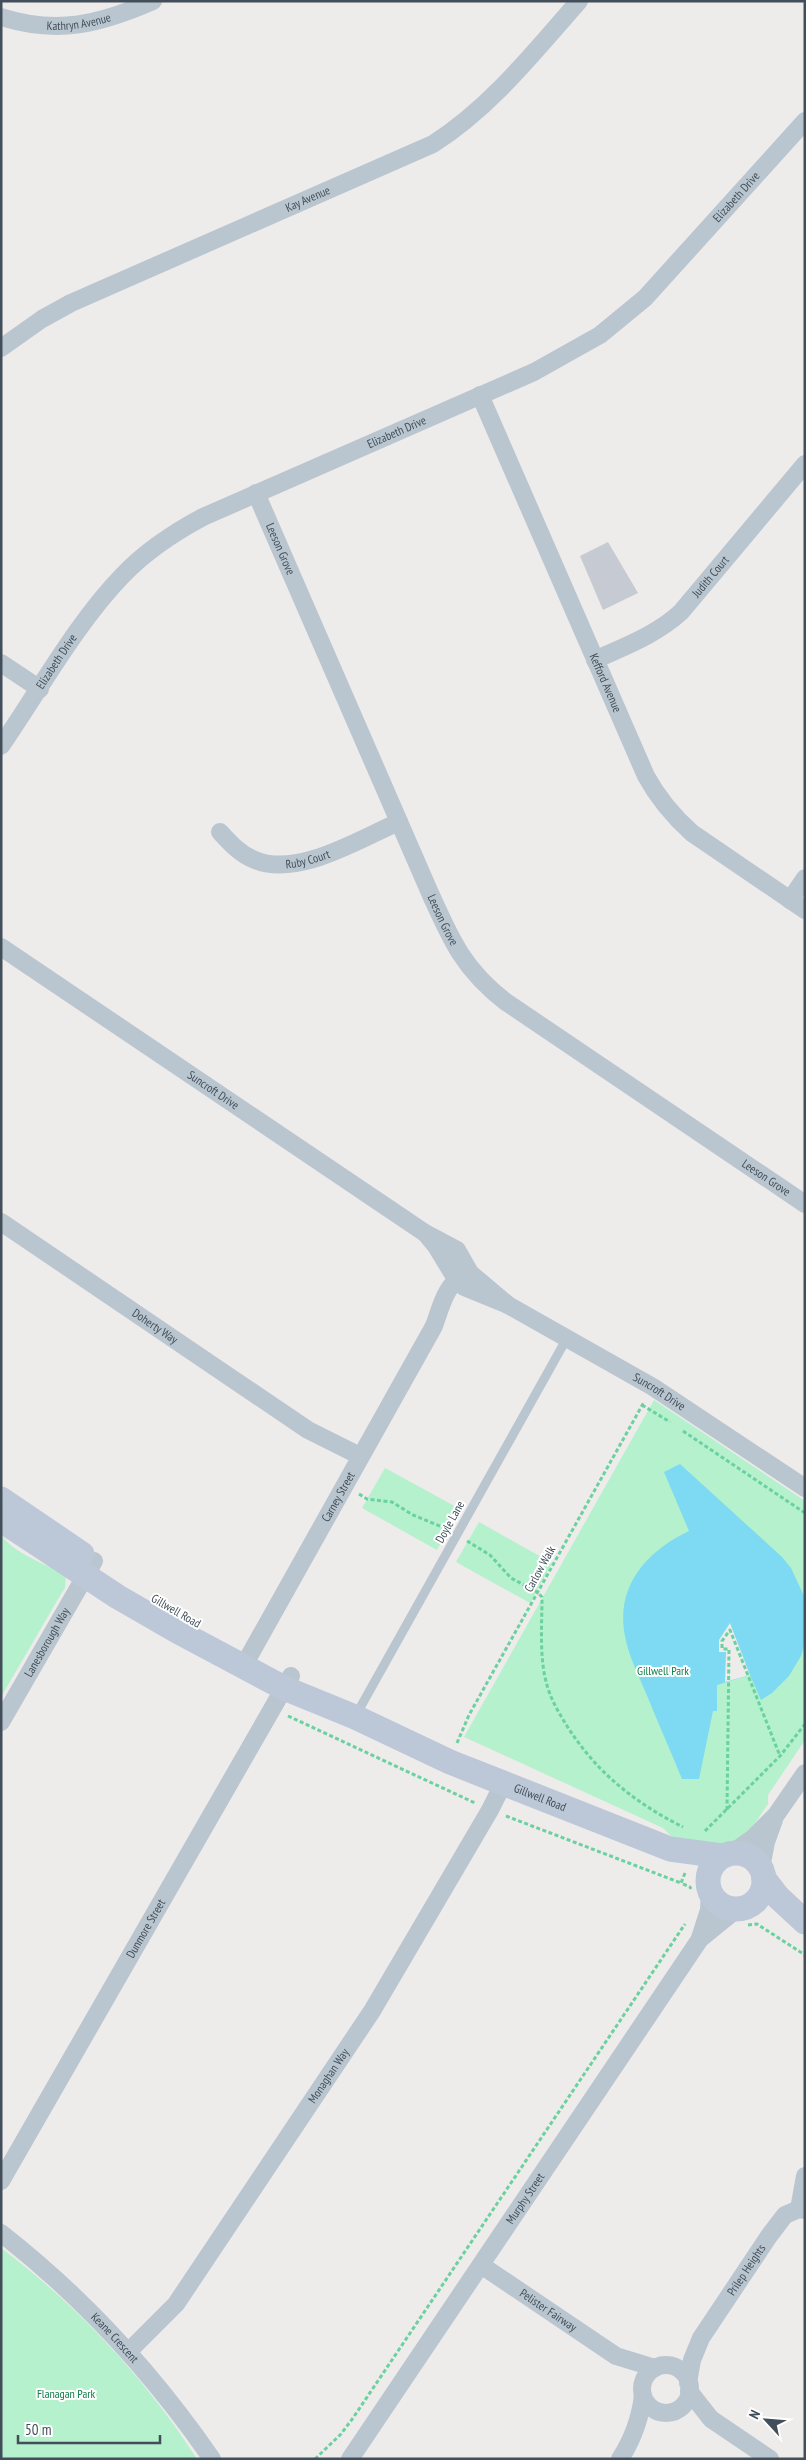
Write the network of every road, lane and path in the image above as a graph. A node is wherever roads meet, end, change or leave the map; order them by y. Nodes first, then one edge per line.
1 (153, 1) edge
2 (579, 1) edge
3 (1, 17) edge
4 (805, 121) edge
5 (1, 348) edge
6 (480, 396) junction
7 (805, 464) edge
8 (256, 493) junction
9 (594, 660) junction
10 (1, 663) edge
11 (40, 689) junction
12 (1, 746) edge
13 (400, 822) junction
14 (220, 832) dead end
15 (805, 878) edge
16 (790, 900) junction
17 (805, 910) edge
18 (1, 947) edge
19 (805, 1204) edge
20 (1, 1222) edge
21 (463, 1280) junction
22 (567, 1338) junction
23 (653, 1387) junction
24 (642, 1405) junction
25 (357, 1462) junction
26 (805, 1488) edge
27 (1, 1499) edge
28 (805, 1513) edge
29 (1, 1520) edge
30 (90, 1569) junction
31 (538, 1592) junction
32 (247, 1661) junction
33 (287, 1682) junction
34 (354, 1717) junction
35 (1, 1722) edge
36 (805, 1724) edge
37 (780, 1756) junction
38 (450, 1762) junction
39 (805, 1773) edge
40 (503, 1784) junction
41 (727, 1811) junction
42 (776, 1815) junction
43 (686, 1829) dead end
44 (727, 1855) junction
45 (684, 1856) junction
46 (762, 1874) junction
47 (704, 1890) junction
48 (742, 1914) junction
49 (801, 1919) edge
50 (702, 1931) junction
51 (805, 1955) edge
52 (805, 2176) edge
53 (1, 2181) edge
54 (802, 2209) edge
55 (1, 2233) edge
56 (481, 2265) junction
57 (701, 2338) junction
58 (129, 2351) junction
59 (616, 2356) junction
60 (659, 2366) junction
61 (689, 2387) junction
62 (642, 2391) junction
63 (671, 2411) junction
64 (711, 2419) junction
65 (630, 2443) junction
66 (212, 2459) edge
67 (315, 2459) edge
68 (350, 2459) edge
69 (620, 2459) edge
70 (770, 2459) edge

1 - 3 street, Kathryn Avenue
2 - 5 street, Kay Avenue
4 - 6 street, Elizabeth Drive
6 - 8 street, Elizabeth Drive
6 - 9 street, Kefford Avenue
7 - 9 street, Judith Court
8 - 11 street, Elizabeth Drive
8 - 13 street, Leeson Grove
9 - 16 street, Kefford Avenue
10 - 11 street
11 - 12 street, Elizabeth Drive
13 - 14 street, Ruby Court
13 - 19 street, Leeson Grove
15 - 16 street
16 - 17 street, Kefford Avenue
18 - 21 street, Suncroft Drive
20 - 25 street, Doherty Way
21 - 22 street, Suncroft Drive
21 - 25 street, Carney Street
22 - 23 street, Suncroft Drive
22 - 34 lane, Doyle Lane
23 - 24 path, Carlow Walk
23 - 26 street, Suncroft Drive
24 - 28 path
24 - 31 path, Carlow Walk
25 - 32 street, Carney Street
27 - 30 street, Gillwell Road
29 - 30 street, Gillwell Road
30 - 32 street, Gillwell Road
30 - 35 street, Lanesborough Way
31 - 38 path, Carlow Walk
31 - 43 path
32 - 33 street, Gillwell Road
33 - 34 street, Gillwell Road
33 - 53 street, Dunmore Street
34 - 38 street, Gillwell Road
36 - 37 path
37 - 41 path
37 - 41 path
38 - 40 street, Gillwell Road
39 - 42 street
40 - 45 street, Gillwell Road
40 - 58 street, Monaghan Way
41 - 45 path
42 - 44 street
42 - 46 street
44 - 45 street, Gillwell Road
44 - 46 street
44 - 47 street
45 - 47 street, Gillwell Road
45 - 47 path
46 - 48 street
46 - 49 street
47 - 48 street
47 - 50 street, Murphy Street
48 - 49 street
48 - 50 street, Murphy Street
48 - 51 path
50 - 56 street, Murphy Street
50 - 67 path
52 - 54 street
54 - 57 street, Prilep Heights
55 - 58 street, Keane Crescent
56 - 59 street, Pelister Fairway
56 - 68 street, Murphy Street
57 - 60 street, Prilep Heights
57 - 61 street, Prilep Heights
58 - 66 street, Keane Crescent
59 - 60 street
59 - 62 street
60 - 61 street
60 - 62 street
61 - 63 street
61 - 64 street
62 - 63 street
62 - 65 street
63 - 64 street
63 - 65 street
64 - 70 street
65 - 69 street

